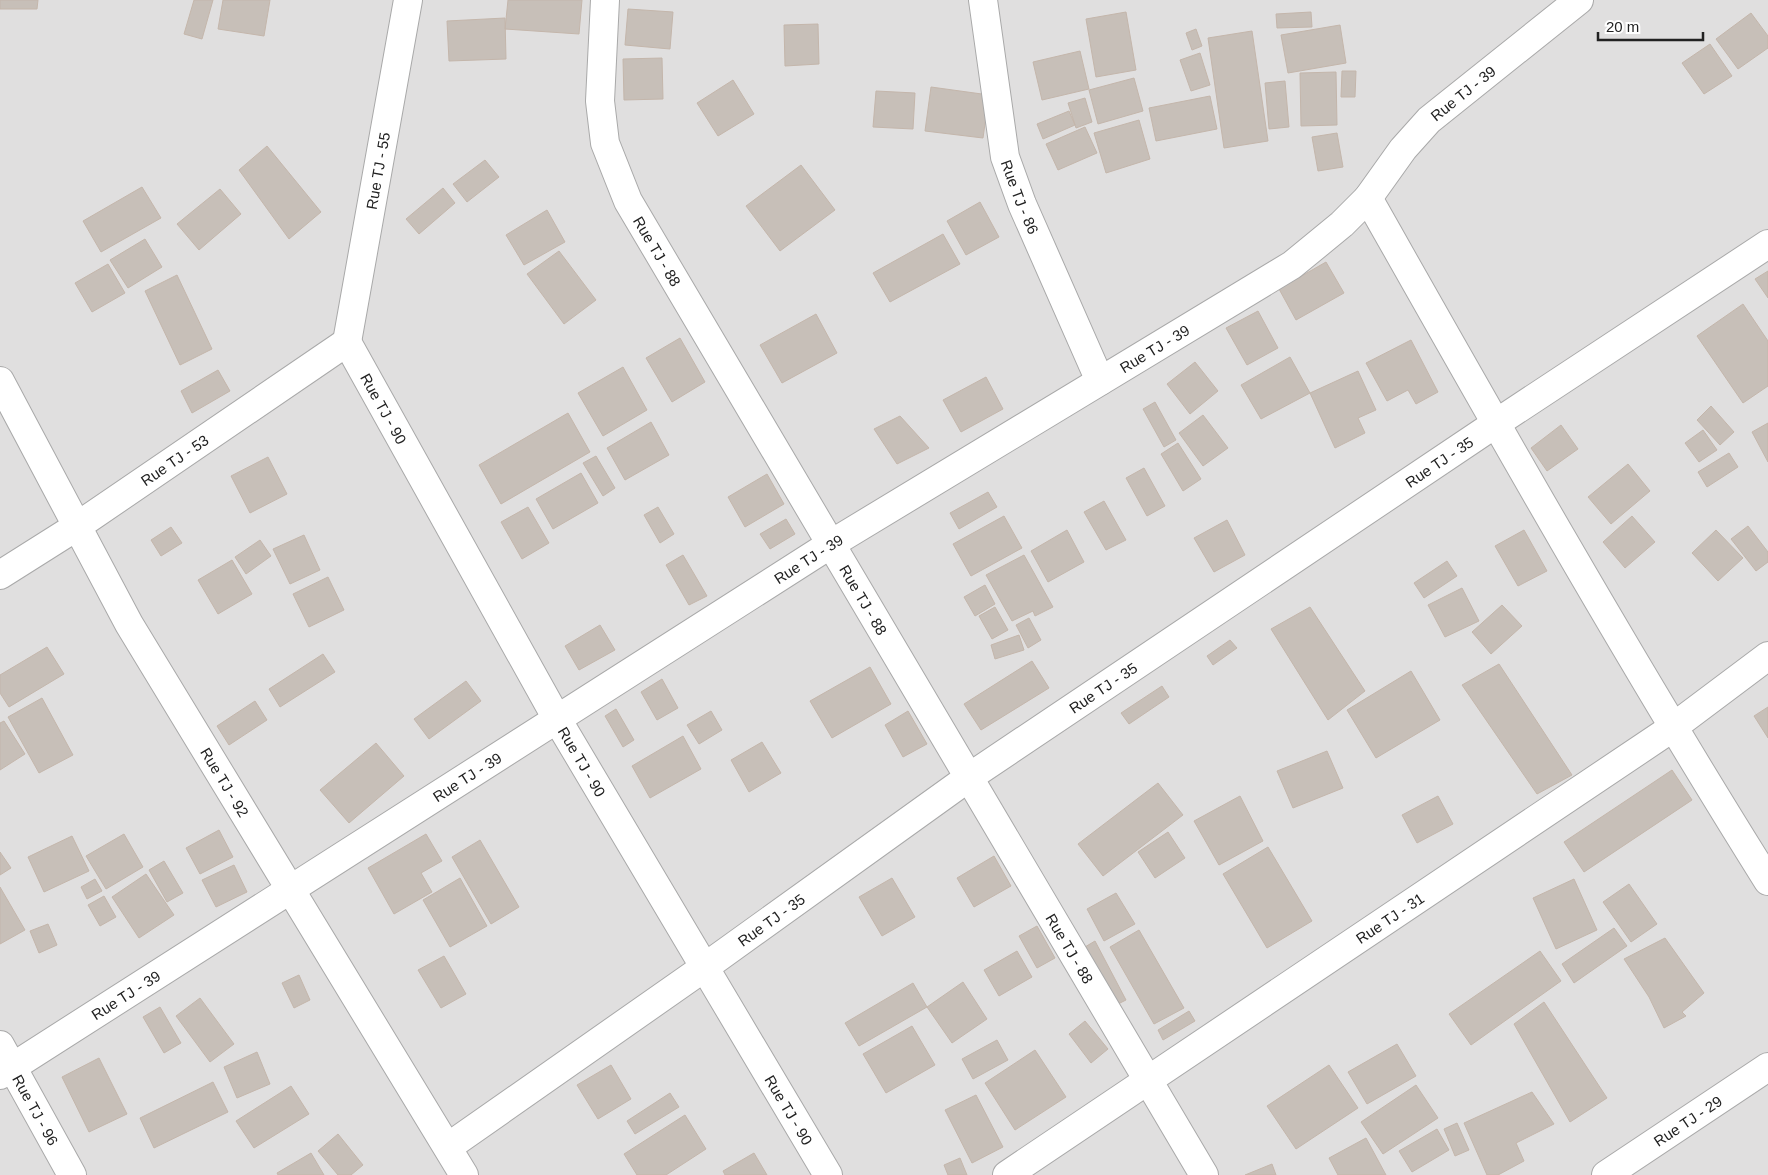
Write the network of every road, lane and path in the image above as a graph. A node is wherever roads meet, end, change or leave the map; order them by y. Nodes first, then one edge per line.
1 (408, 0) edge
2 (605, 0) edge
3 (983, 0) edge
4 (1579, 0) edge
5 (1368, 198) junction
6 (1768, 244) edge
7 (347, 342) junction
8 (0, 380) edge
9 (1100, 381) junction
10 (1495, 424) junction
11 (76, 527) junction
12 (831, 544) junction
13 (0, 574) edge
14 (1768, 656) edge
15 (557, 719) junction
16 (1672, 728) junction
17 (968, 778) junction
18 (1768, 881) edge
19 (291, 889) junction
20 (705, 967) junction
21 (4, 1063) edge
22 (1768, 1067) edge
23 (1150, 1080) junction
24 (448, 1147) junction
25 (72, 1175) edge
26 (464, 1175) edge
27 (828, 1175) edge
28 (1008, 1175) edge
29 (1204, 1175) edge
30 (1606, 1175) edge

1 - 7 street, Rue TJ - 55
2 - 12 street, Rue TJ - 88
3 - 9 street, Rue TJ - 86
4 - 5 street, Rue TJ - 39
5 - 9 street, Rue TJ - 39
5 - 10 street
6 - 10 street, Rue TJ - 35
7 - 11 street, Rue TJ - 53
7 - 15 street, Rue TJ - 90
8 - 11 street, Rue TJ - 92
9 - 12 street, Rue TJ - 39
10 - 16 street
10 - 17 street, Rue TJ - 35
11 - 13 street, Rue TJ - 53
11 - 19 street, Rue TJ - 92
12 - 15 street, Rue TJ - 39
12 - 17 street, Rue TJ - 88
14 - 16 street, Rue TJ - 31
15 - 19 street, Rue TJ - 39
15 - 20 street, Rue TJ - 90
16 - 18 street
16 - 23 street, Rue TJ - 31
17 - 20 street, Rue TJ - 35
17 - 23 street, Rue TJ - 88
19 - 21 street, Rue TJ - 39
19 - 24 street, Rue TJ - 92
20 - 24 street, Rue TJ - 35
20 - 27 street, Rue TJ - 90
21 - 25 street, Rue TJ - 96
22 - 30 street, Rue TJ - 29
23 - 28 street, Rue TJ - 31
23 - 29 street, Rue TJ - 88
24 - 26 street, Rue TJ - 92

